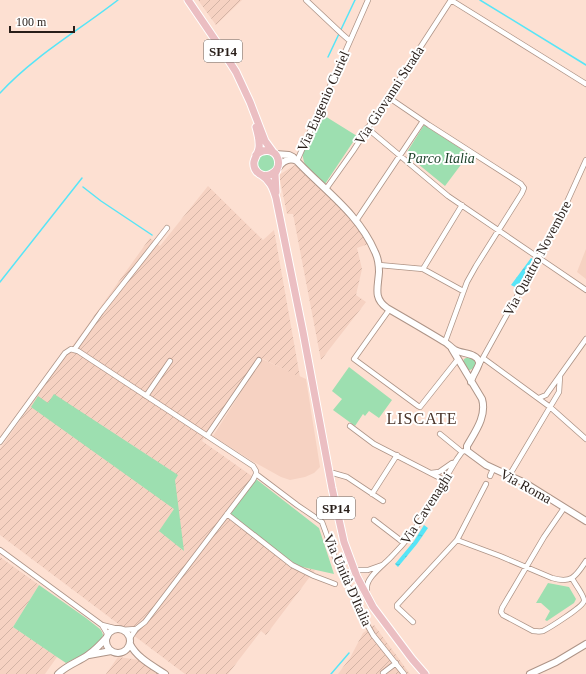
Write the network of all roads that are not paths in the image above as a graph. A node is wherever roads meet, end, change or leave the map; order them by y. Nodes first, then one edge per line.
1 (188, 0) edge
2 (306, 0) edge
3 (368, 0) edge
4 (451, 0) edge
5 (350, 41) junction
6 (586, 84) edge
7 (388, 97) junction
8 (252, 105) junction
9 (423, 121) junction
10 (367, 128) junction
11 (274, 153) junction
12 (256, 155) junction
13 (400, 156) junction
14 (586, 160) edge
15 (296, 161) junction
16 (277, 169) junction
17 (260, 174) junction
18 (326, 189) junction
19 (276, 198) junction
20 (462, 205) junction
21 (356, 221) junction
22 (167, 228) dead end
23 (498, 230) junction
24 (539, 258) junction
25 (378, 265) junction
26 (423, 269) junction
27 (586, 290) edge
28 (463, 291) junction
29 (389, 310) junction
30 (586, 340) edge
31 (445, 342) junction
32 (451, 347) junction
33 (74, 350) junction
34 (467, 355) junction
35 (476, 357) junction
36 (484, 358) junction
37 (259, 360) dead end
38 (170, 361) dead end
39 (461, 365) junction
40 (477, 367) junction
41 (560, 376) junction
42 (471, 382) junction
43 (312, 383) junction
44 (146, 396) junction
45 (539, 398) junction
46 (550, 407) junction
47 (350, 426) dead end
48 (440, 434) dead end
49 (207, 436) junction
50 (586, 439) edge
51 (0, 442) edge
52 (464, 451) junction
53 (396, 455) junction
54 (457, 459) junction
55 (493, 469) junction
56 (256, 472) junction
57 (333, 473) junction
58 (431, 473) junction
59 (490, 476) dead end
60 (508, 476) junction
61 (444, 480) junction
62 (486, 484) dead end
63 (372, 494) junction
64 (383, 501) dead end
65 (564, 508) junction
66 (226, 514) junction
67 (585, 518) edge
68 (374, 520) dead end
69 (457, 540) junction
70 (404, 543) junction
71 (0, 550) edge
72 (586, 561) edge
73 (384, 565) junction
74 (526, 567) junction
75 (358, 570) junction
76 (572, 578) junction
77 (335, 584) dead end
78 (368, 589) junction
79 (413, 622) dead end
80 (386, 624) junction
81 (102, 625) junction
82 (120, 629) junction
83 (136, 629) junction
84 (107, 636) junction
85 (130, 641) junction
86 (586, 644) edge
87 (111, 651) junction
88 (122, 653) junction
89 (87, 655) junction
90 (141, 657) junction
91 (396, 663) junction
92 (382, 673) edge
93 (423, 673) edge
94 (58, 674) edge
95 (165, 674) edge
96 (404, 674) edge
97 (530, 674) edge

1 - 8 main road, SP14
2 - 5 street, Via Eugenio Curiel
3 - 5 street, Via Eugenio Curiel
4 - 6 street
4 - 7 street, Via Giovanni Strada
5 - 15 street, Via Eugenio Curiel
7 - 9 street
7 - 10 street, Via Giovanni Strada
8 - 11 main road, SP14
8 - 12 main road, SP14
9 - 13 street
9 - 23 street
10 - 13 street
10 - 18 street, Via Giovanni Strada
11 - 12 main road
11 - 15 street
11 - 16 main road, SP14
12 - 17 main road, SP14
13 - 20 street
13 - 21 street
14 - 24 street, Via Quattro Novembre
15 - 16 street
15 - 18 street
16 - 17 main road
16 - 19 main road, SP14
17 - 19 main road, SP14
18 - 21 street
19 - 43 main road, SP14
20 - 23 street
20 - 26 street
21 - 25 street
22 - 33 street
23 - 24 street
23 - 28 street
24 - 27 street
24 - 36 street, Via Quattro Novembre
25 - 26 street
25 - 29 street
26 - 28 street
28 - 31 street
29 - 31 street
29 - 39 street
30 - 41 street
31 - 32 street
32 - 34 street
32 - 39 street
33 - 44 street, Via Unità D'Italia
33 - 51 street
34 - 35 street
34 - 39 street
35 - 36 street
35 - 40 street
36 - 40 street, Via Quattro Novembre
36 - 45 street
37 - 49 street
38 - 44 street
39 - 40 street
39 - 42 street
40 - 42 street
41 - 45 street
41 - 46 street
42 - 52 street
43 - 57 main road, SP14
43 - 80 main road, SP14
44 - 49 street, Via Unità D'Italia
45 - 46 street
46 - 50 street
46 - 60 street
47 - 53 street
48 - 52 street
49 - 56 street, Via Unità D'Italia
52 - 54 street, Via Cavenaghi
52 - 55 street, Via Roma
53 - 58 street
53 - 63 street
54 - 58 street
54 - 61 street, Via Cavenaghi
55 - 59 street
55 - 60 street, Via Roma
56 - 66 street
56 - 91 street, Via Unità D'Italia
57 - 63 street
57 - 75 main road, SP14
58 - 61 street
60 - 65 street, Via Roma
61 - 70 street, Via Cavenaghi
62 - 69 street
63 - 64 street
65 - 67 street, Via Roma
65 - 74 street
66 - 77 street
66 - 83 street
68 - 70 street
69 - 74 street
69 - 79 street
70 - 73 street, Via Cavenaghi
71 - 81 street
72 - 76 street
73 - 75 street
73 - 78 street, Via Cavenaghi
74 - 76 street
74 - 76 street
75 - 78 main road, SP14
78 - 80 main road, SP14
80 - 93 main road, SP14
81 - 82 street
81 - 84 street
82 - 83 street
82 - 84 street
82 - 85 street
83 - 85 street
84 - 87 street
84 - 89 street
85 - 88 street
85 - 90 street
86 - 97 street
87 - 88 street
87 - 89 street
88 - 90 street
89 - 94 street
90 - 95 street
91 - 92 street
91 - 96 street, Via Unità D'Italia

